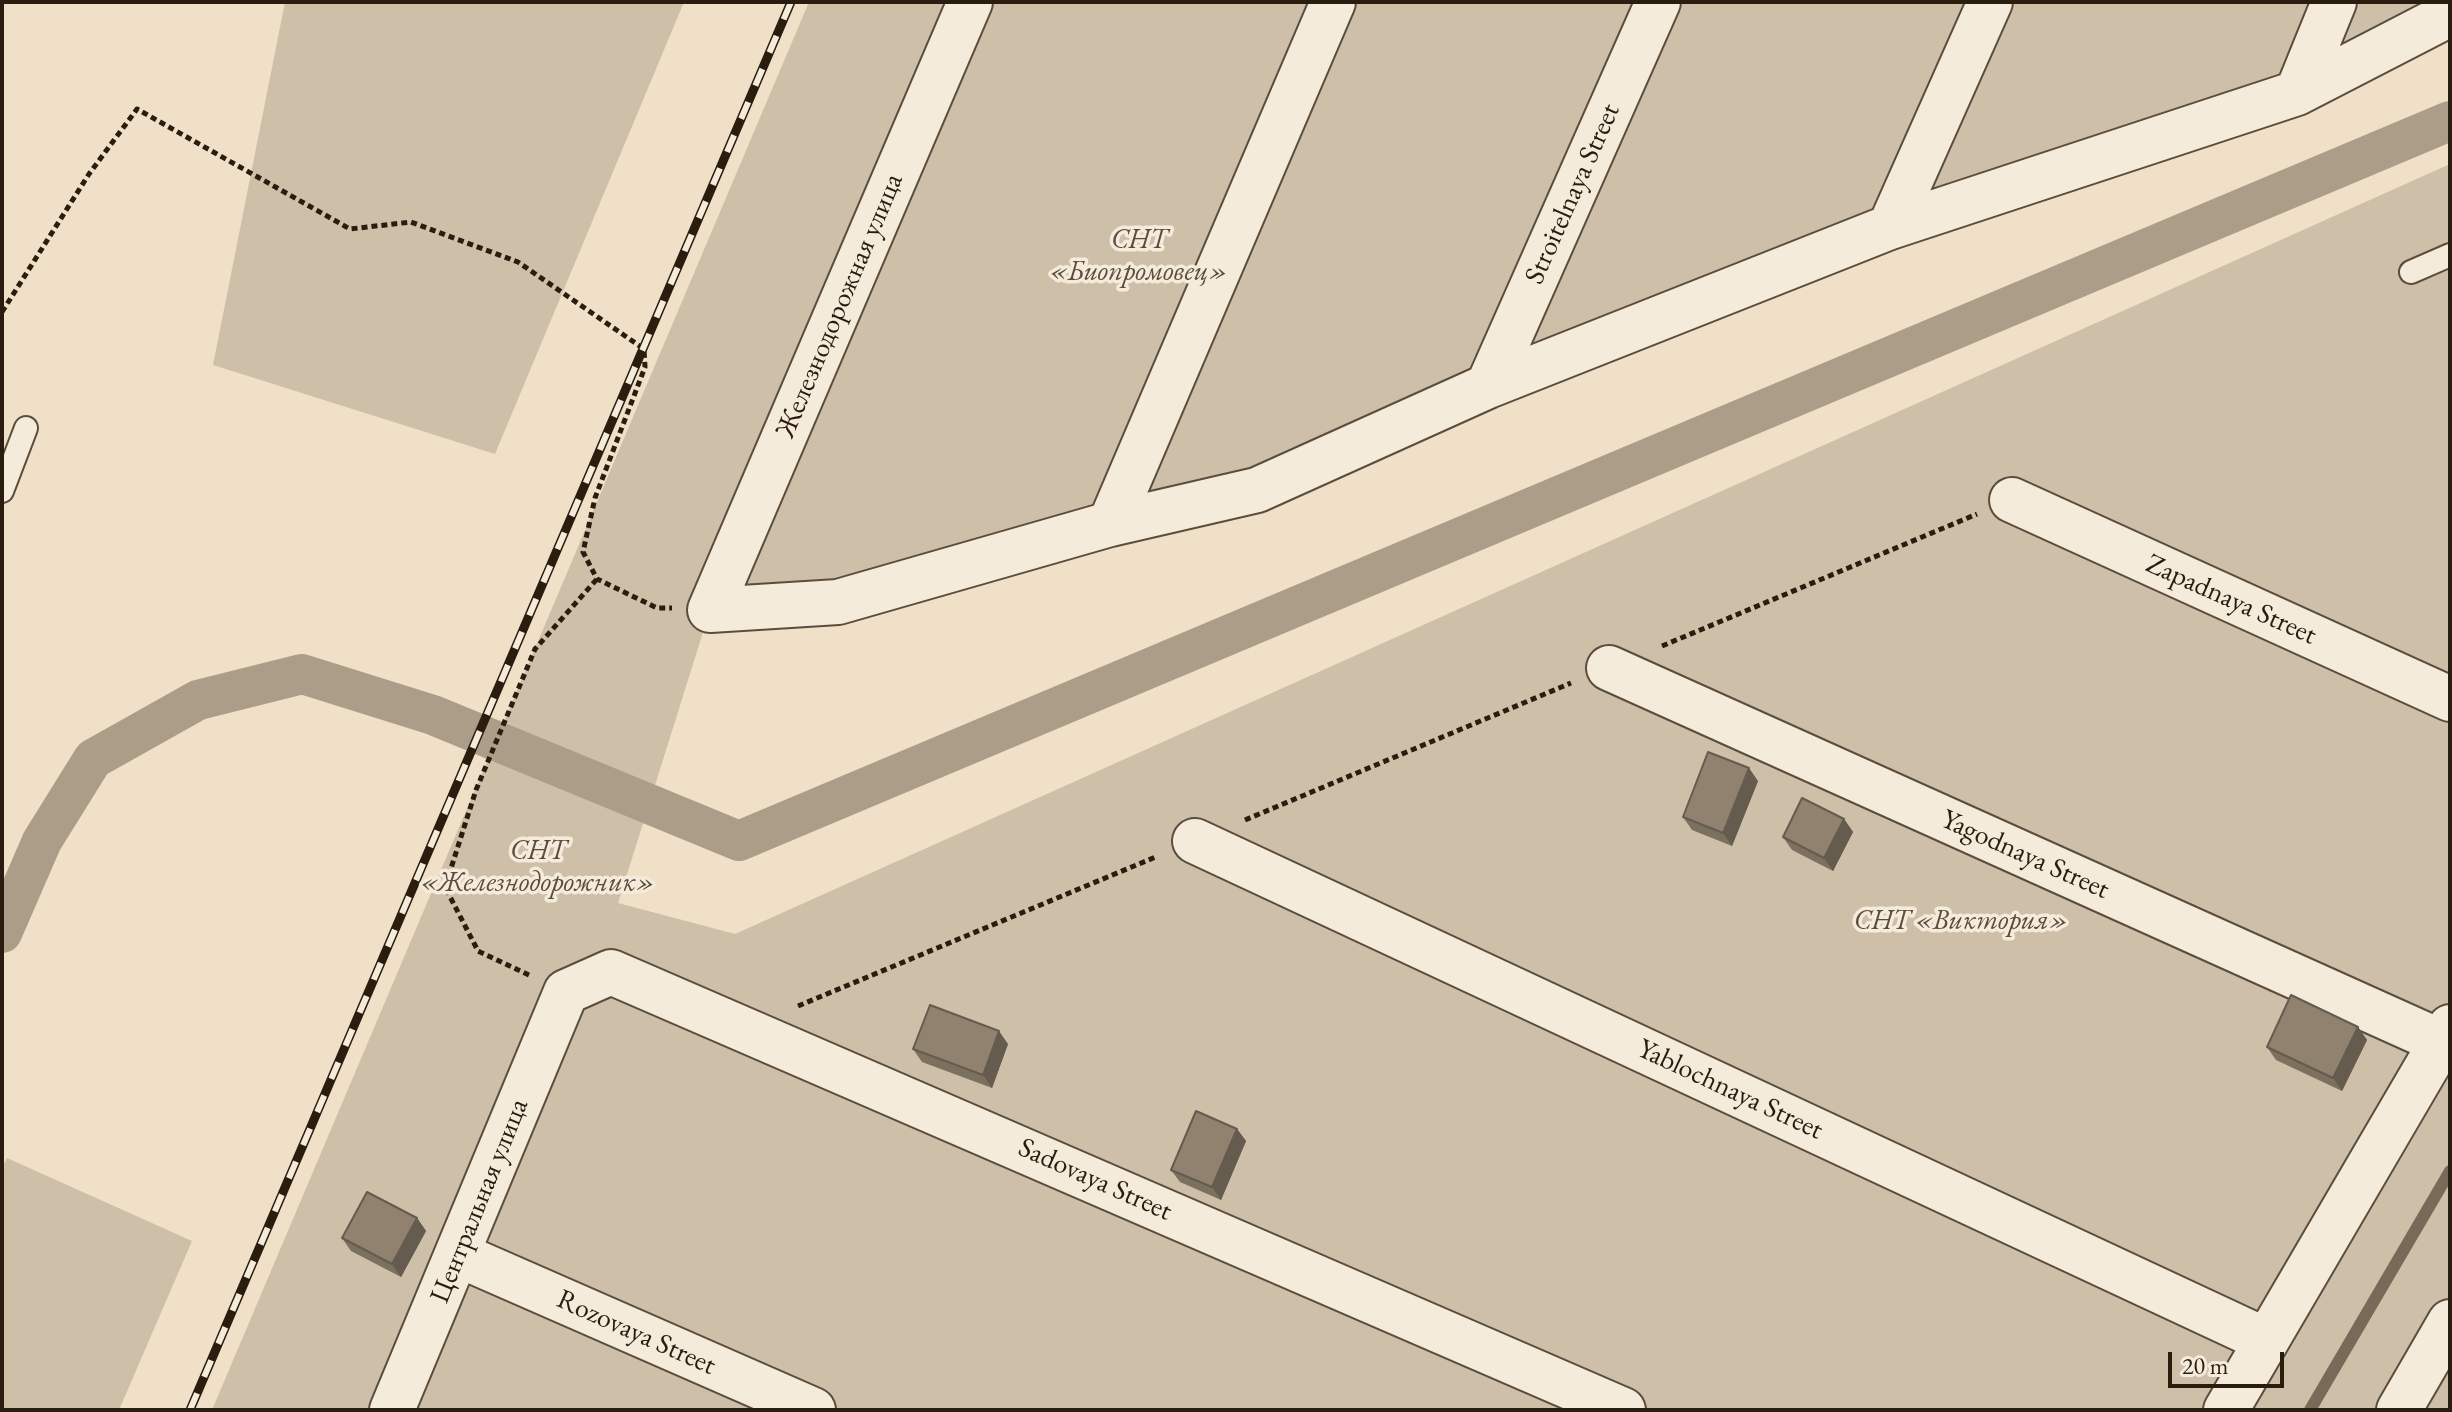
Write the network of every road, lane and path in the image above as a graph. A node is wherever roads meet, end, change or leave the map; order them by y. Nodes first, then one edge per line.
1 (970, 2) edge
2 (1333, 2) edge
3 (1658, 2) edge
4 (1990, 2) edge
5 (2334, 2) edge
6 (2450, 14) edge
7 (2297, 93) junction
8 (1890, 227) junction
9 (2450, 255) edge
10 (2411, 272) dead end
11 (2, 312) edge
12 (1488, 386) junction
13 (26, 428) dead end
14 (2, 491) edge
15 (2012, 500) joint
16 (1110, 524) junction
17 (597, 579) junction
18 (710, 610) junction
19 (1609, 668) junction
20 (2450, 699) edge
21 (1195, 841) junction
22 (566, 992) junction
23 (745, 1028) junction
24 (2445, 1034) edge
25 (459, 1255) junction
26 (2450, 1322) edge
27 (2265, 1340) junction
28 (392, 1410) edge
29 (813, 1410) edge
30 (1623, 1410) edge
31 (2226, 1410) edge
32 (2399, 1410) edge

1 - 18 street, Железнодорожная улица
2 - 16 street
3 - 12 street, Stroitelnaya Street
4 - 8 street
5 - 7 street
6 - 7 street
7 - 8 street
8 - 12 street
9 - 10 lane
11 - 17 path
12 - 16 street
13 - 14 lane
15 - 19 path
15 - 20 street, Zapadnaya Street
16 - 18 street
17 - 18 path
17 - 22 path
19 - 21 path
19 - 24 street, Yagodnaya Street
21 - 23 path
21 - 27 street, Yablochnaya Street
22 - 23 street, Sadovaya Street
22 - 25 street, Центральная улица
23 - 30 street, Sadovaya Street
24 - 27 street
25 - 28 street, Центральная улица
25 - 29 street, Rozovaya Street
26 - 32 street
27 - 31 street

